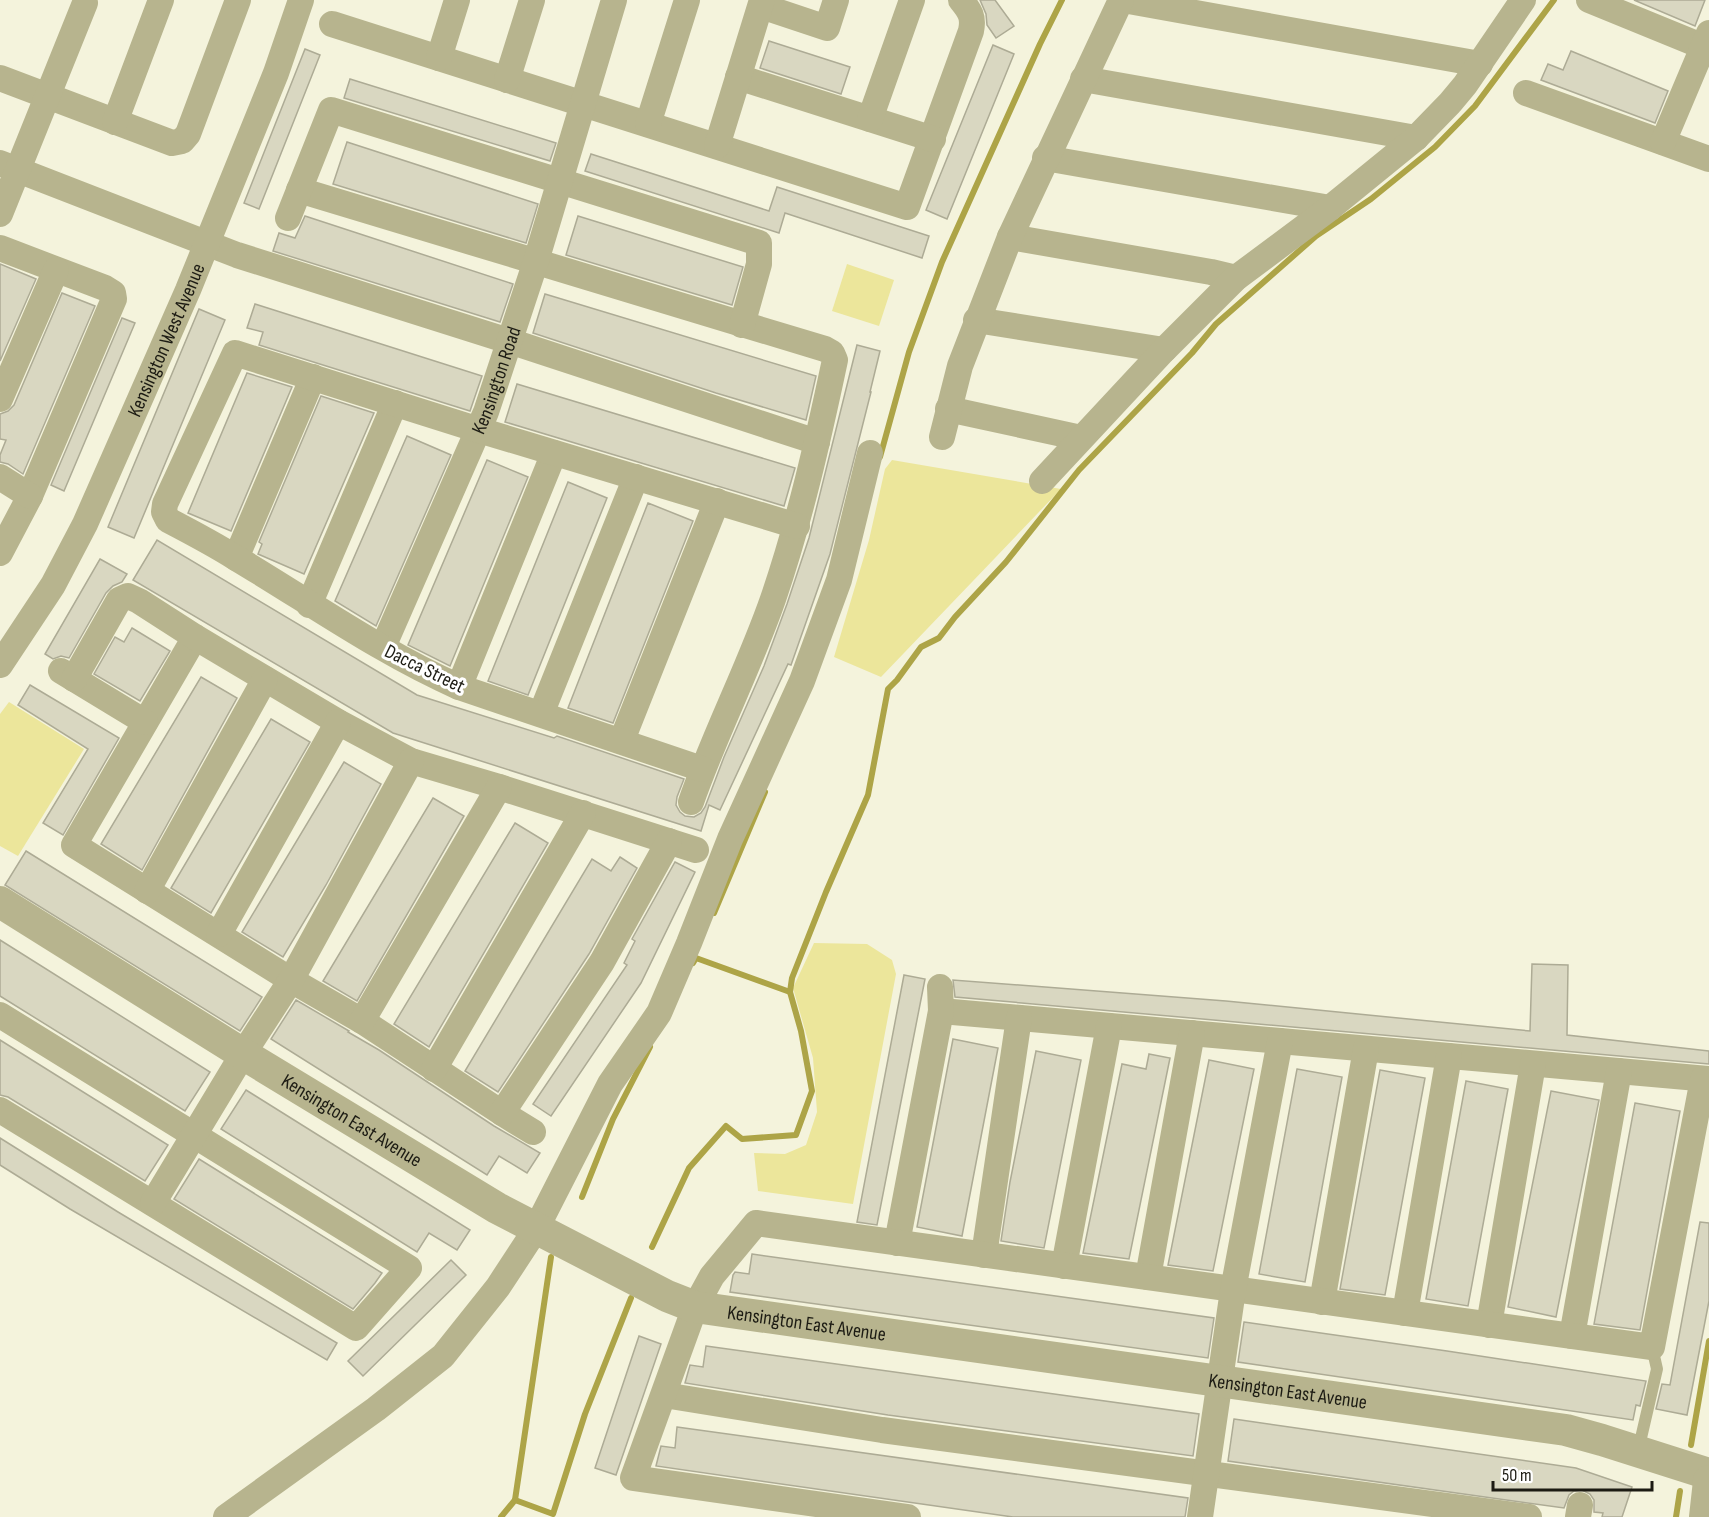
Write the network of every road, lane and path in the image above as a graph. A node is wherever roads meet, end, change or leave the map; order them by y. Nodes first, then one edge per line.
1 (161, 0) edge
2 (238, 0) edge
3 (301, 0) edge
4 (457, 0) edge
5 (532, 0) edge
6 (614, 0) edge
7 (687, 0) edge
8 (836, 0) edge
9 (912, 0) edge
10 (961, 0) edge
11 (1122, 0) edge
12 (1524, 0) edge
13 (1589, 0) edge
14 (85, 3) dead end
15 (761, 3) edge
16 (332, 24) dead end
17 (1707, 43) edge
18 (439, 58) junction
19 (1480, 64) junction
20 (738, 77) junction
21 (0, 78) edge
22 (1083, 79) junction
23 (507, 80) junction
24 (1527, 93) dead end
25 (47, 96) junction
26 (583, 104) junction
27 (870, 119) junction
28 (116, 122) junction
29 (648, 124) junction
30 (1416, 138) junction
31 (933, 139) junction
32 (1663, 142) junction
33 (717, 146) junction
34 (1045, 158) junction
35 (1709, 159) edge
36 (9, 166) edge
37 (561, 181) junction
38 (299, 190) junction
39 (1330, 208) junction
40 (0, 214) edge
41 (288, 218) dead end
42 (1010, 237) junction
43 (207, 244) junction
44 (0, 248) edge
45 (536, 261) junction
46 (57, 270) junction
47 (1236, 278) junction
48 (976, 320) junction
49 (742, 325) junction
50 (509, 341) junction
51 (1164, 350) junction
52 (313, 377) junction
53 (0, 399) edge
54 (394, 403) junction
55 (948, 409) junction
56 (479, 430) junction
57 (942, 437) dead end
58 (1081, 438) junction
59 (818, 442) junction
60 (554, 453) junction
61 (870, 453) dead end
62 (0, 477) edge
63 (636, 477) junction
64 (1042, 481) dead end
65 (30, 496) junction
66 (717, 501) junction
67 (797, 526) junction
68 (0, 553) edge
69 (236, 558) junction
70 (309, 605) junction
71 (195, 637) junction
72 (383, 647) junction
73 (0, 665) edge
74 (265, 679) junction
75 (459, 687) junction
76 (541, 714) junction
77 (145, 722) junction
78 (338, 722) junction
79 (622, 740) junction
80 (411, 761) junction
81 (702, 769) junction
82 (499, 787) junction
83 (691, 802) dead end
84 (583, 813) junction
85 (669, 841) junction
86 (696, 850) dead end
87 (147, 891) junction
88 (0, 902) edge
89 (219, 934) junction
90 (291, 980) junction
91 (0, 1015) edge
92 (1019, 1018) junction
93 (362, 1021) junction
94 (1108, 1026) junction
95 (1192, 1033) junction
96 (1280, 1041) junction
97 (1366, 1049) junction
98 (243, 1054) junction
99 (1449, 1056) junction
100 (1533, 1064) junction
101 (434, 1069) junction
102 (1619, 1071) junction
103 (1706, 1079) edge
104 (0, 1110) edge
105 (502, 1113) junction
106 (533, 1132) dead end
107 (193, 1135) junction
108 (153, 1203) junction
109 (536, 1229) junction
110 (897, 1242) junction
111 (984, 1255) junction
112 (1064, 1266) junction
113 (1148, 1277) junction
114 (1233, 1290) junction
115 (1322, 1302) junction
116 (695, 1307) junction
117 (1405, 1313) junction
118 (1489, 1325) junction
119 (1572, 1336) junction
120 (1652, 1347) junction
121 (1221, 1381) junction
122 (664, 1395) junction
123 (1638, 1453) junction
124 (1207, 1473) junction
125 (1697, 1473) edge
126 (225, 1517) edge
127 (908, 1517) edge
128 (1200, 1517) edge
129 (1529, 1517) edge
130 (1705, 1517) edge

1 - 28 street
2 - 28 street
3 - 43 street, Kensington West Avenue
4 - 18 street
5 - 23 street
6 - 26 street, Kensington Road
7 - 29 street
8 - 15 street
9 - 27 street
10 - 31 street
11 - 19 street
11 - 22 street
12 - 19 street
13 - 17 street
14 - 25 street
15 - 20 street
16 - 18 street
17 - 32 street
18 - 23 street
19 - 30 street
20 - 27 street
20 - 33 street
21 - 25 street
22 - 30 street
22 - 34 street
23 - 26 street
24 - 32 street
25 - 28 street
25 - 36 street
26 - 29 street
26 - 37 street, Kensington Road
27 - 31 street
29 - 33 street
30 - 39 street
31 - 33 street
32 - 35 street
34 - 39 street
34 - 42 street
36 - 40 street
36 - 43 street
37 - 38 street
37 - 45 street, Kensington Road
37 - 49 street
38 - 41 street
38 - 45 street
39 - 47 street
42 - 47 street
42 - 48 street
43 - 50 street
43 - 73 street, Kensington West Avenue
44 - 46 street
45 - 49 street
45 - 50 street, Kensington Road
46 - 53 street
46 - 65 street
47 - 51 street
48 - 51 street
48 - 55 street
49 - 59 street
50 - 56 street, Kensington Road
50 - 59 street
51 - 58 street
52 - 54 street
52 - 69 street
52 - 69 street, Dacca Street
54 - 56 street
54 - 70 street
55 - 57 street
55 - 58 street
56 - 60 street
56 - 72 street, Kensington Road
58 - 64 street
59 - 67 street
60 - 63 street
60 - 75 street
61 - 109 street
62 - 65 street
63 - 66 street
63 - 76 street
65 - 68 street
66 - 67 street
66 - 79 street
67 - 81 street
69 - 70 street, Dacca Street
70 - 72 street, Dacca Street
71 - 74 street
71 - 77 street
71 - 77 street
72 - 75 street, Dacca Street
74 - 78 street
74 - 87 street
75 - 76 street, Dacca Street
76 - 79 street, Dacca Street
77 - 87 street
78 - 80 street
78 - 89 street
79 - 81 street, Dacca Street
80 - 82 street
80 - 90 street
81 - 83 street
82 - 84 street
82 - 93 street
84 - 85 street
84 - 101 street
85 - 86 street
85 - 105 street
87 - 89 street
88 - 98 street, Kensington East Avenue
89 - 90 street
90 - 93 street
90 - 98 street
91 - 107 street
92 - 94 street
92 - 110 street
92 - 111 street
93 - 101 street
94 - 95 street
94 - 112 street
95 - 96 street
95 - 113 street
96 - 97 street
96 - 114 street
97 - 99 street
97 - 115 street
98 - 107 street
98 - 109 street, Kensington East Avenue
99 - 100 street
99 - 117 street
100 - 102 street
100 - 118 street
101 - 105 street
102 - 103 street
102 - 119 street
103 - 120 street
104 - 108 street
105 - 106 street
107 - 108 street
107 - 108 street
109 - 116 street, Kensington East Avenue
109 - 126 street
110 - 111 street
110 - 116 street
111 - 112 street
112 - 113 street
113 - 114 street
114 - 115 street
114 - 121 street
115 - 117 street
116 - 121 street, Kensington East Avenue
116 - 122 street
117 - 118 street
118 - 119 street
119 - 120 street
120 - 123 lane
121 - 123 street, Kensington East Avenue
121 - 124 street
122 - 124 street
122 - 127 street
123 - 125 street, Kensington East Avenue
124 - 128 street
124 - 129 street
125 - 130 street

